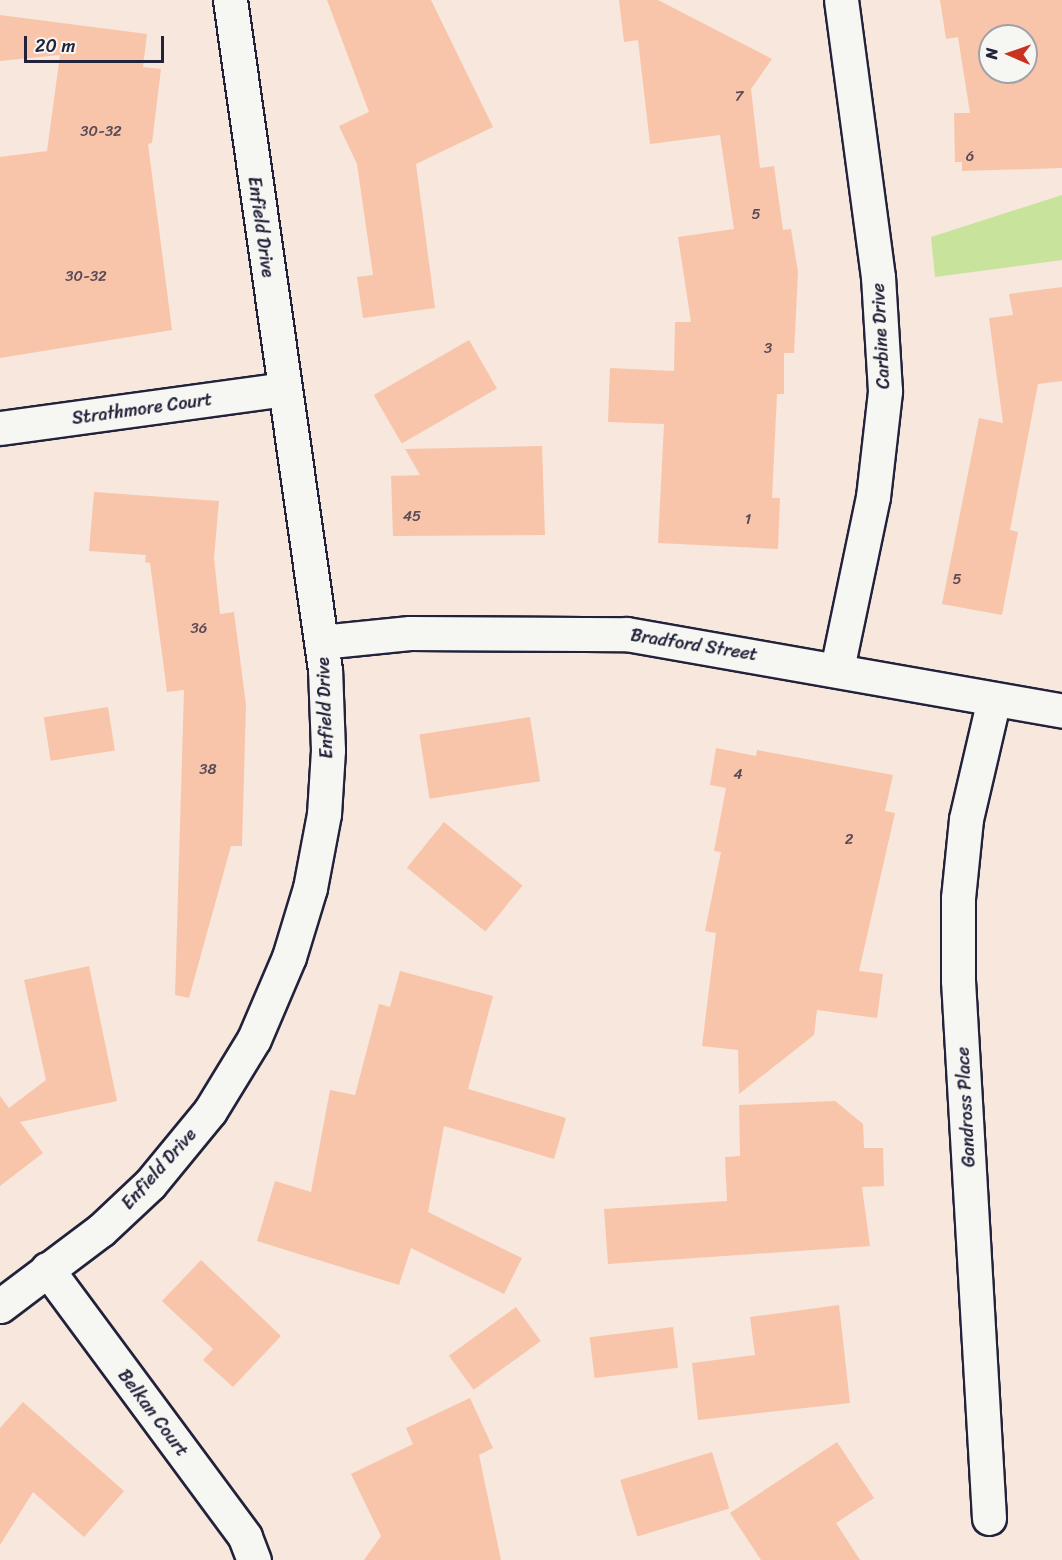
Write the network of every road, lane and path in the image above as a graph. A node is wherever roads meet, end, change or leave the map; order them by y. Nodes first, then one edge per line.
1 (230, 0) edge
2 (841, 0) edge
3 (284, 389) junction
4 (0, 428) edge
5 (321, 642) junction
6 (837, 669) junction
7 (994, 699) junction
8 (1062, 711) edge
9 (47, 1269) junction
10 (0, 1306) edge
11 (989, 1518) dead end
12 (254, 1560) edge

1 - 3 street, Enfield Drive
2 - 6 street, Carbine Drive
3 - 4 street, Strathmore Court
3 - 5 street, Enfield Drive
5 - 6 street, Bradford Street
5 - 9 street, Enfield Drive
6 - 7 street, Bradford Street
7 - 8 street, Bradford Street
7 - 11 street, Gandross Place
9 - 10 street, Enfield Drive
9 - 12 street, Belkan Court

